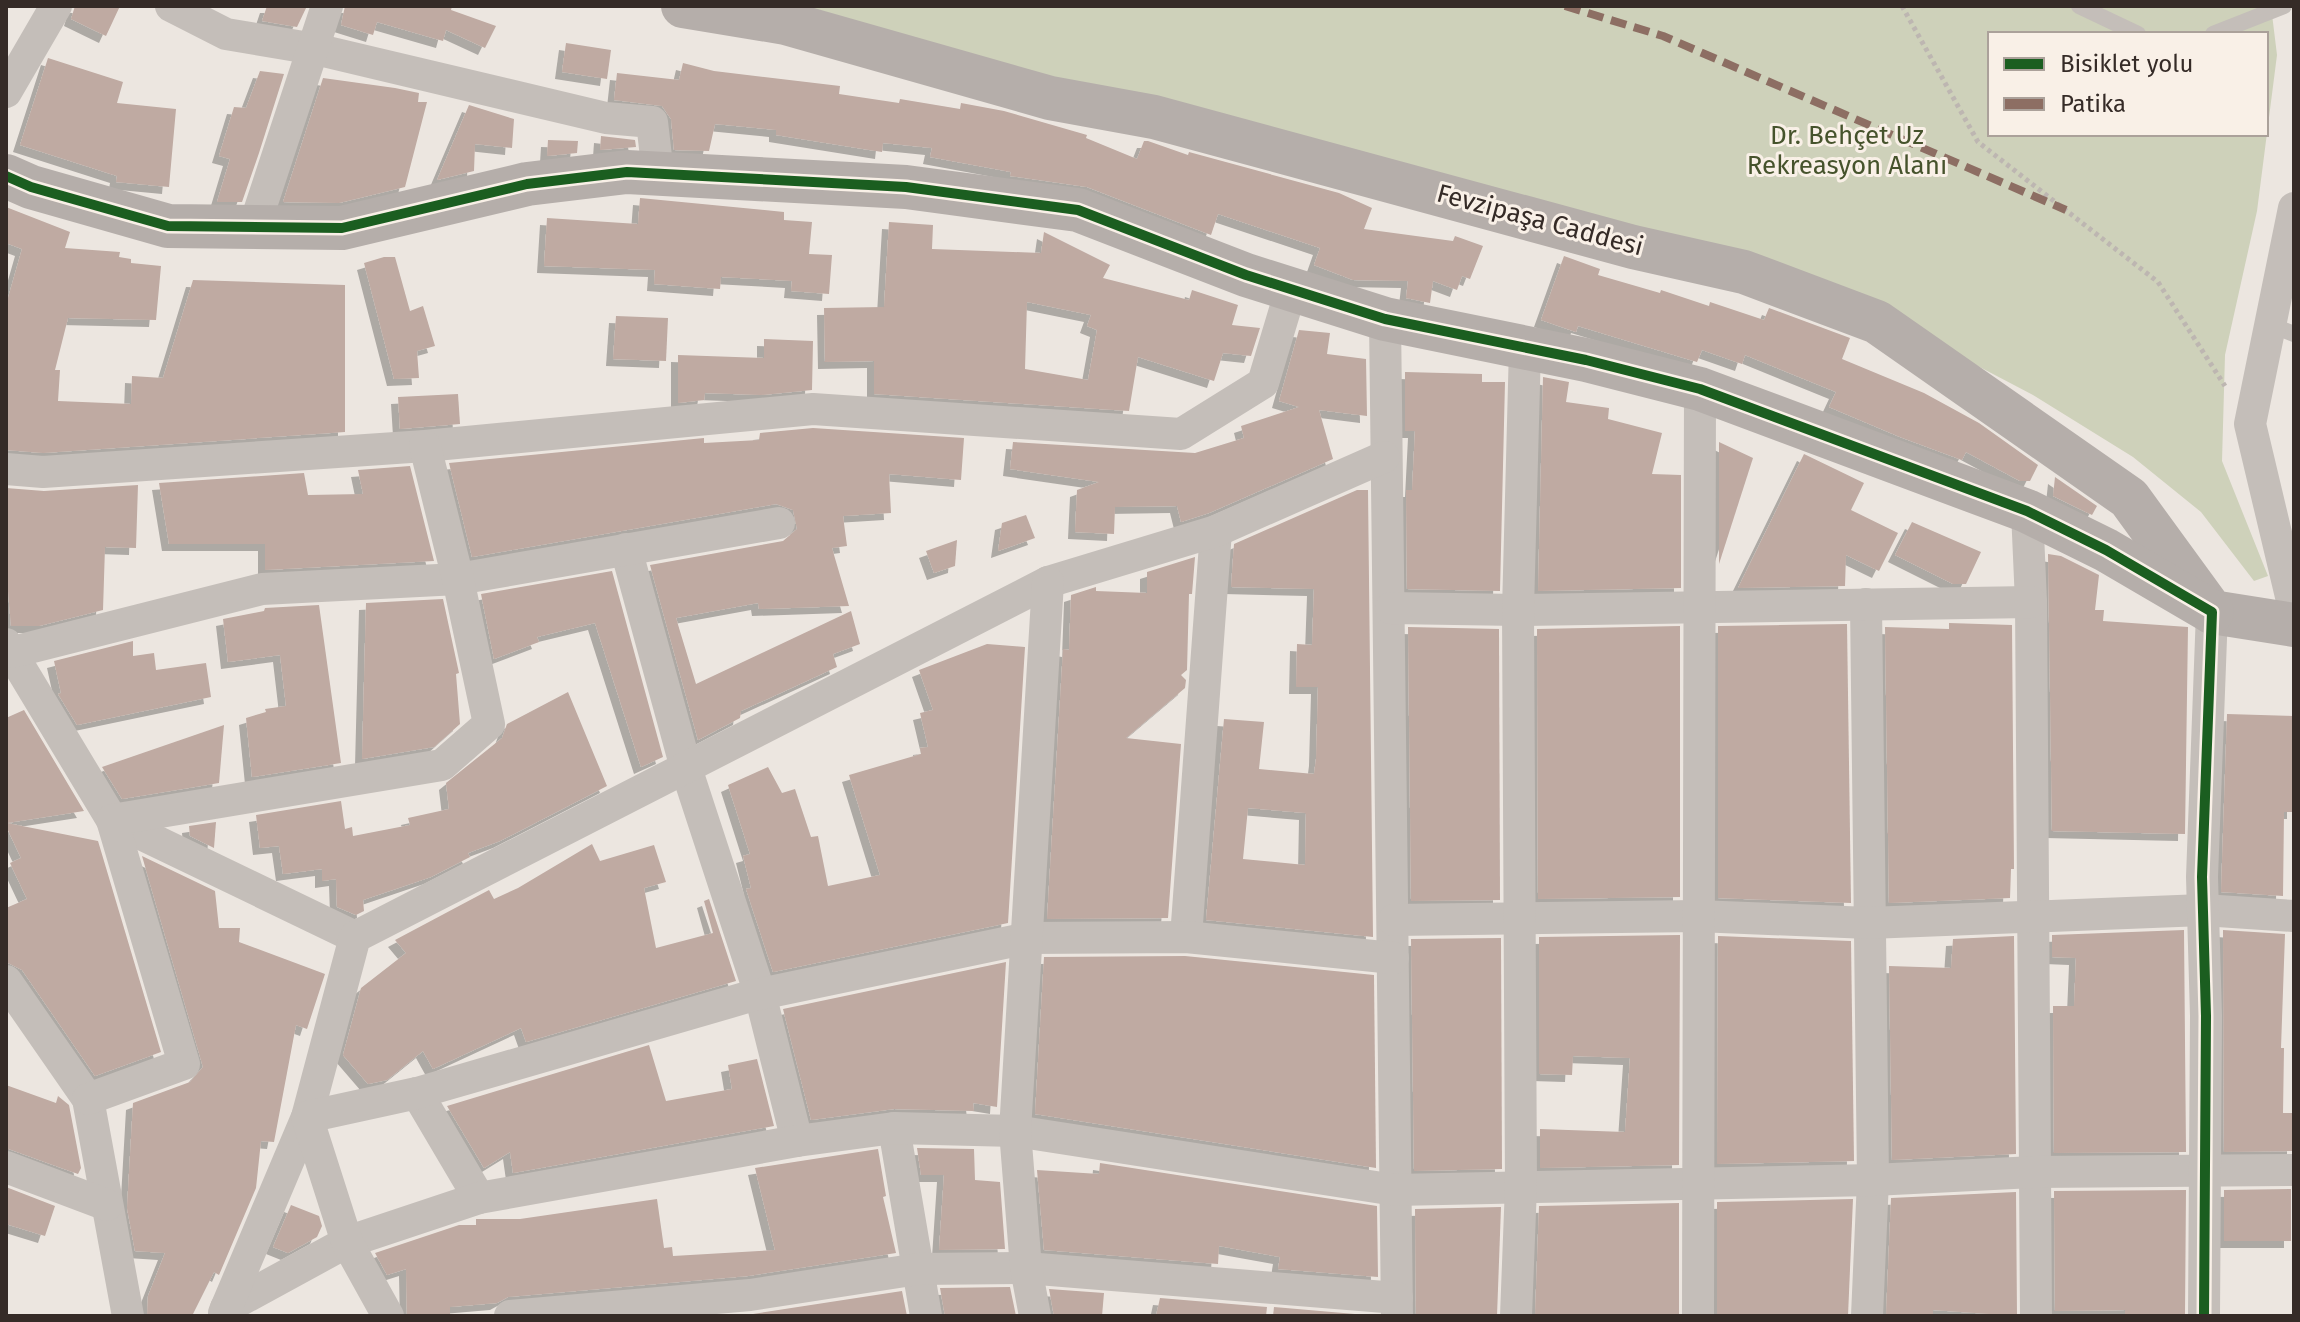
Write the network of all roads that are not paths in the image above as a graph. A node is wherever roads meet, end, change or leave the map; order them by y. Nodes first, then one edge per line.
1 (171, 6) edge
2 (327, 6) edge
3 (683, 6) edge
4 (2079, 6) edge
5 (2284, 6) edge
6 (53, 7) edge
7 (2134, 32) edge
8 (2218, 32) edge
9 (315, 49) junction
10 (6, 92) edge
11 (658, 174) junction
12 (6, 176) edge
13 (2294, 208) edge
14 (254, 227) junction
15 (1291, 290) junction
16 (1385, 319) junction
17 (2283, 329) edge
18 (1525, 347) junction
19 (1700, 389) junction
20 (425, 446) junction
21 (1384, 457) junction
22 (6, 469) edge
23 (2027, 511) junction
24 (779, 523) dead end
25 (1216, 531) junction
26 (626, 549) junction
27 (458, 579) junction
28 (1048, 582) junction
29 (2031, 602) junction
30 (1866, 604) junction
31 (1391, 608) junction
32 (1700, 608) junction
33 (2294, 609) edge
34 (1518, 610) junction
35 (2212, 612) junction
36 (2294, 625) edge
37 (10, 648) edge
38 (686, 768) junction
39 (112, 820) junction
40 (2203, 910) junction
41 (1697, 916) junction
42 (2294, 916) edge
43 (1519, 918) junction
44 (2031, 919) junction
45 (1394, 920) junction
46 (1869, 923) junction
47 (355, 937) junction
48 (1186, 937) junction
49 (1028, 938) junction
50 (1393, 958) junction
51 (6, 981) edge
52 (760, 994) junction
53 (417, 1093) junction
54 (88, 1099) junction
55 (307, 1117) junction
56 (894, 1128) junction
57 (1015, 1131) junction
58 (797, 1141) junction
59 (6, 1167) edge
60 (2294, 1170) edge
61 (2205, 1171) junction
62 (2034, 1172) junction
63 (1873, 1180) junction
64 (1700, 1184) junction
65 (1521, 1186) junction
66 (1395, 1190) junction
67 (479, 1198) junction
68 (107, 1205) junction
69 (347, 1242) junction
70 (1026, 1268) junction
71 (918, 1269) junction
72 (1397, 1307) edge
73 (225, 1312) edge
74 (128, 1316) edge
75 (388, 1316) edge
76 (510, 1316) edge
77 (926, 1316) edge
78 (1035, 1316) edge
79 (1516, 1316) edge
80 (1698, 1316) edge
81 (1867, 1316) edge
82 (2036, 1316) edge
83 (2204, 1316) edge

1 - 9 street
2 - 9 street
3 - 35 street, Fevzipaşa Caddesi
4 - 7 lane
5 - 8 lane
6 - 10 street
9 - 11 street
9 - 14 street
11 - 14 street
11 - 15 street
12 - 14 street
13 - 17 street
15 - 16 street
15 - 20 street
16 - 18 street
16 - 21 street
17 - 33 street
18 - 19 street
18 - 34 street
19 - 23 street
19 - 32 street
20 - 22 street
20 - 27 street
21 - 25 street
21 - 31 street
23 - 29 street
23 - 35 street
24 - 26 street
25 - 28 street
25 - 48 street
26 - 27 street
26 - 38 street
27 - 37 street
27 - 39 street
28 - 38 street
28 - 49 street
29 - 30 street
29 - 44 street
30 - 32 street
30 - 46 street
31 - 34 street
31 - 45 street
32 - 34 street
32 - 41 street
34 - 43 street
35 - 36 street
35 - 40 street
37 - 39 street
38 - 47 street
38 - 52 street
39 - 47 street
39 - 54 street
40 - 42 street
40 - 44 street
40 - 61 street
41 - 43 street
41 - 46 street
41 - 64 street
43 - 45 street
43 - 65 street
44 - 46 street
44 - 62 street
45 - 50 street
46 - 63 street
47 - 55 street
48 - 49 street
48 - 50 street
49 - 52 street
49 - 57 street
50 - 66 street
51 - 54 street
52 - 53 street
52 - 58 street
53 - 55 street
53 - 67 street
54 - 68 street
55 - 69 street
55 - 73 street
56 - 57 street
56 - 58 street
56 - 71 street
57 - 66 street
57 - 70 street
58 - 67 street
59 - 68 street
60 - 61 street
61 - 62 street
61 - 83 street
62 - 63 street
62 - 82 street
63 - 64 street
63 - 81 street
64 - 65 street
64 - 80 street
65 - 66 street
65 - 79 street
66 - 72 street
67 - 69 street
68 - 74 street
69 - 73 street
69 - 75 street
70 - 71 street
70 - 72 street
70 - 78 street
71 - 76 street
71 - 77 street

